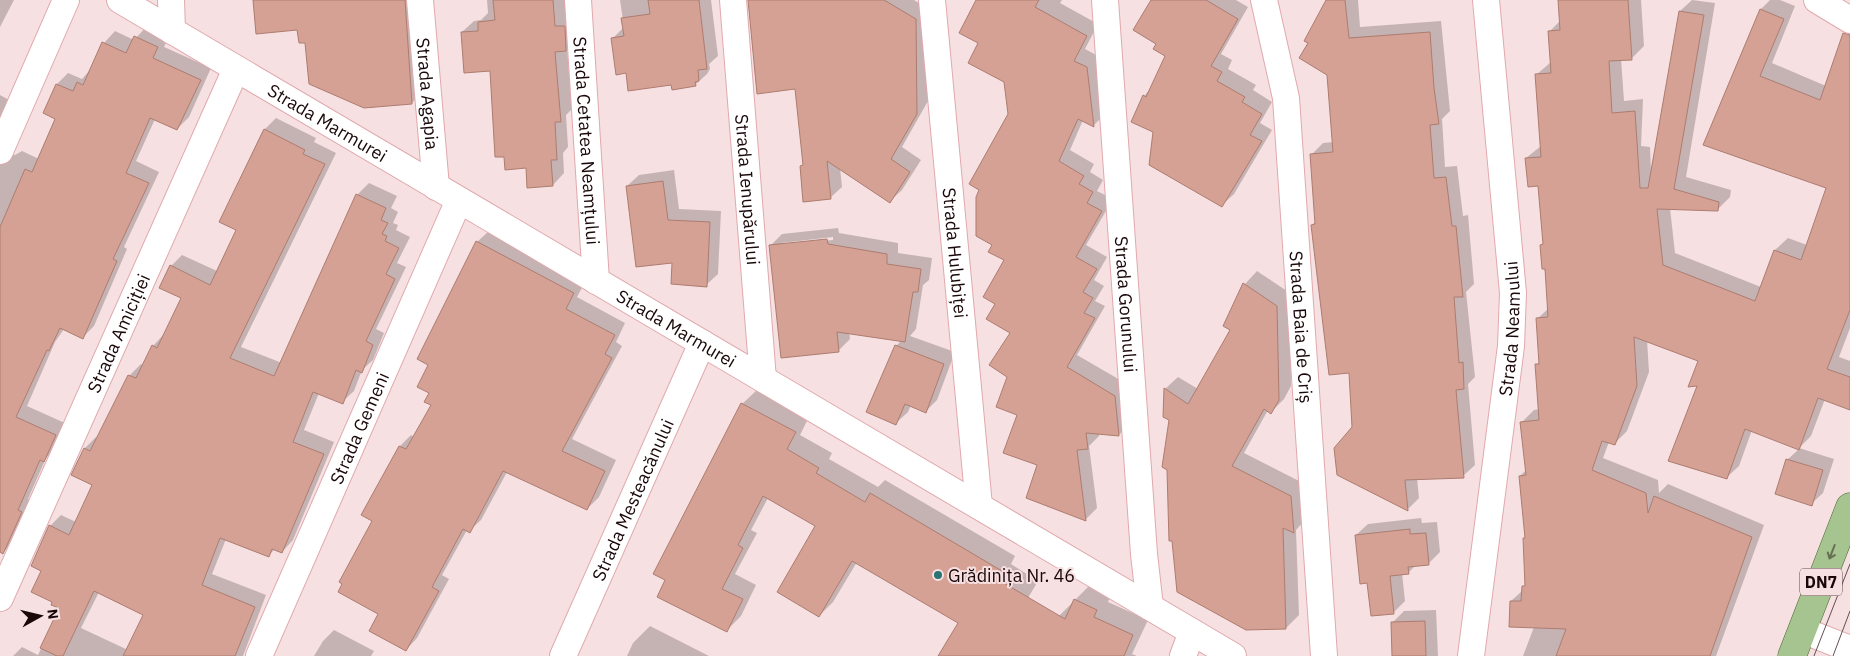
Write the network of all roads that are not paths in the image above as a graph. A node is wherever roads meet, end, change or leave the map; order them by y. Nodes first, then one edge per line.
1 (66, 0) edge
2 (120, 0) edge
3 (171, 0) edge
4 (420, 0) edge
5 (578, 0) edge
6 (733, 0) edge
7 (932, 0) edge
8 (1105, 0) edge
9 (1264, 0) edge
10 (1486, 0) edge
11 (1817, 0) edge
12 (1850, 20) edge
13 (172, 31) junction
14 (236, 69) junction
15 (0, 151) edge
16 (436, 186) junction
17 (459, 200) junction
18 (596, 281) junction
19 (702, 343) junction
20 (763, 379) junction
21 (979, 506) junction
22 (1850, 507) edge
23 (0, 598) edge
24 (1150, 608) junction
25 (1802, 630) junction
26 (1192, 632) junction
27 (1850, 649) edge
28 (259, 656) edge
29 (563, 656) edge
30 (1182, 656) edge
31 (1233, 656) edge
32 (1324, 656) edge
33 (1471, 656) edge
34 (1792, 656) edge

1 - 15 street
2 - 13 street, Strada Marmurei
3 - 13 street
4 - 16 street, Strada Agapia
5 - 18 street, Strada Cetatea Neamțului
6 - 20 street, Strada Ienupărului
7 - 21 street, Strada Hulubiței
8 - 24 street, Strada Gorunului
9 - 32 street, Strada Baia de Criș
10 - 33 street, Strada Neamului
11 - 12 street
13 - 14 street, Strada Marmurei
14 - 16 street, Strada Marmurei
14 - 23 street, Strada Amiciției
16 - 17 street, Strada Marmurei
17 - 18 street, Strada Marmurei
17 - 28 street, Strada Gemeni
18 - 19 street, Strada Marmurei
19 - 20 street, Strada Marmurei
19 - 29 street, Strada Mesteacănului
20 - 21 street, Strada Marmurei
21 - 24 street, Strada Marmurei
22 -> 25 main road, DN7
24 - 26 street, Strada Marmurei
25 - 27 street
25 - 34 main road, DN7
26 - 30 street
26 - 31 street, Strada Marmurei

